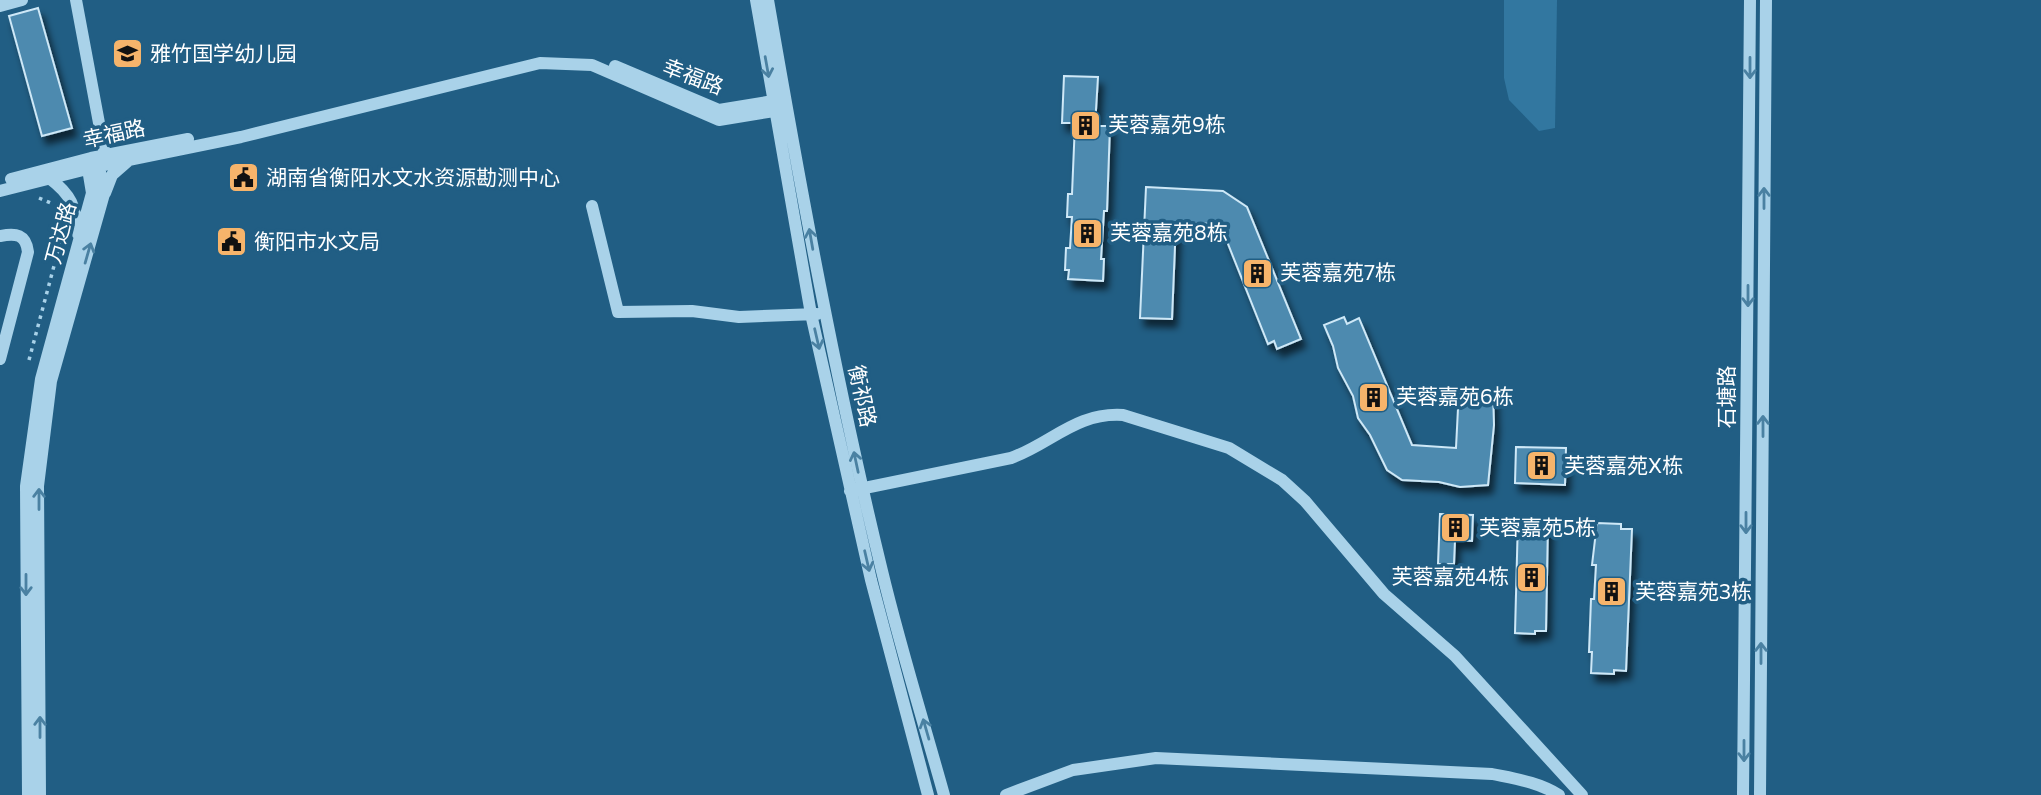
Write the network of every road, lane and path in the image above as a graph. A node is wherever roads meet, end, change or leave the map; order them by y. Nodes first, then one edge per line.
1 (22, 0) edge
2 (76, 0) edge
3 (756, 0) edge
4 (768, 0) edge
5 (1750, 0) edge
6 (1766, 4) edge
7 (0, 6) edge
8 (786, 104) junction
9 (774, 106) junction
10 (131, 159) junction
11 (96, 162) junction
12 (49, 178) junction
13 (0, 182) edge
14 (0, 191) edge
15 (104, 194) junction
16 (592, 206) dead end
17 (0, 236) edge
18 (79, 241) junction
19 (818, 314) junction
20 (0, 359) edge
21 (856, 490) junction
22 (28, 795) edge
23 (40, 795) edge
24 (928, 795) edge
25 (944, 795) edge
26 (1006, 795) edge
27 (1559, 795) edge
28 (1582, 795) edge
29 (1743, 795) edge
30 (1760, 795) edge

1 - 7 street
2 - 11 street
3 -> 9 street, 衡祁路
4 - 8 street, 衡祁路
5 -> 29 street, 石塘路
30 -> 6 street, 石塘路
8 - 9 street, 幸福路
19 -> 8 street, 衡祁路
9 - 10 street, 幸福路
9 - 11 street, 幸福路
9 - 19 street, 衡祁路
10 - 11 street, 幸福路
10 - 15 street
11 - 12 street, 幸福路
11 - 13 street, 幸福路
11 - 15 street, 万达路
11 - 18 street, 万达路
12 - 14 street, 幸福路
12 - 18 street
23 -> 15 street, 万达路
16 - 19 street
17 - 20 street
18 -> 22 street, 万达路
19 - 21 street, 衡祁路
21 -> 24 street, 衡祁路
25 -> 21 street, 衡祁路
21 - 28 street
26 - 27 street

